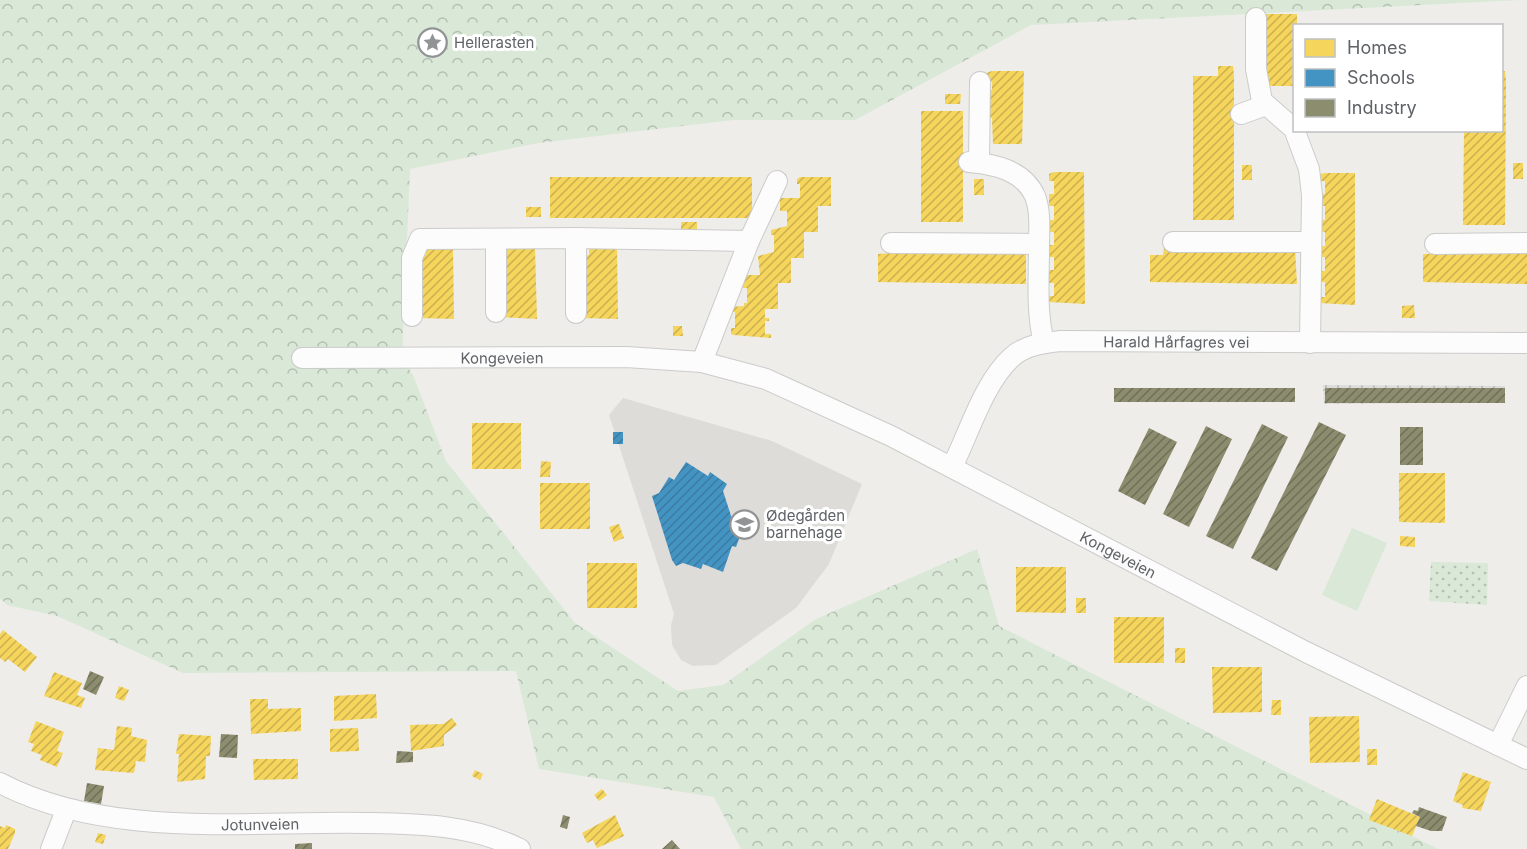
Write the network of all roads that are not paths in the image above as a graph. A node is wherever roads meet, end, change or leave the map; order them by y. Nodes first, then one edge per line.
1 (1256, 18) dead end
2 (980, 82) dead end
3 (1266, 105) junction
4 (1241, 114) dead end
5 (1293, 128) edge
6 (1295, 132) edge
7 (777, 181) dead end
8 (576, 238) junction
9 (496, 239) junction
10 (749, 242) junction
11 (1173, 242) dead end
12 (1311, 242) junction
13 (891, 243) dead end
14 (1527, 243) edge
15 (1039, 244) junction
16 (1435, 244) dead end
17 (496, 312) dead end
18 (576, 313) dead end
19 (412, 316) dead end
20 (1044, 343) junction
21 (1310, 343) junction
22 (1527, 343) edge
23 (302, 358) dead end
24 (702, 362) junction
25 (952, 467) junction
26 (1527, 686) edge
27 (1498, 745) junction
28 (1527, 759) edge
29 (0, 783) edge
30 (66, 810) junction
31 (51, 849) edge
32 (520, 849) edge

1 - 3 street
2 - 15 street
3 - 4 street
3 - 5 street
6 - 12 street
7 - 10 street
8 - 9 street
8 - 10 street
8 - 18 street
9 - 17 street
9 - 19 street
10 - 24 street
11 - 12 street
12 - 21 street
13 - 15 street
14 - 16 street
15 - 20 street
20 - 21 street, Harald Hårfagres vei
20 - 25 street, Harald Hårfagres vei
21 - 22 street, Harald Hårfagres vei
23 - 24 street, Kongeveien
24 - 25 street, Kongeveien
25 - 27 street, Kongeveien
26 - 27 street
27 - 28 street, Kongeveien
29 - 30 street, Jotunveien
30 - 31 street
30 - 32 street, Jotunveien

